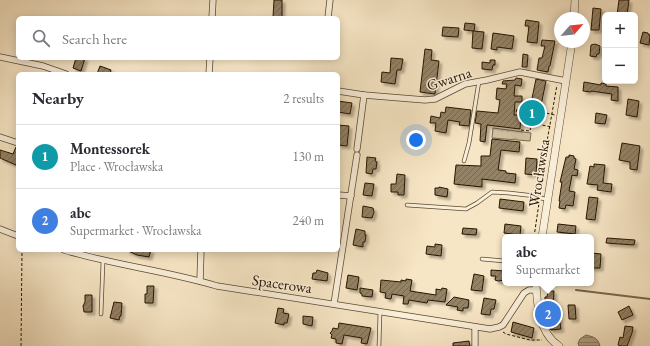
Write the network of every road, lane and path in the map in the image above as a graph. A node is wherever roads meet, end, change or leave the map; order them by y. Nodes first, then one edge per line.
1 (213, 0) edge
2 (330, 0) edge
3 (575, 0) edge
4 (574, 12) edge
5 (212, 16) edge
6 (328, 16) edge
7 (571, 48) edge
8 (0, 57) edge
9 (210, 60) edge
10 (60, 72) edge
11 (209, 72) edge
12 (479, 81) junction
13 (566, 81) junction
14 (558, 83) dead end
15 (340, 91) edge
16 (364, 95) junction
17 (517, 109) dead end
18 (527, 109) dead end
19 (552, 114) junction
20 (557, 115) dead end
21 (531, 123) junction
22 (550, 126) junction
23 (555, 127) dead end
24 (521, 130) dead end
25 (0, 137) edge
26 (16, 142) edge
27 (464, 161) dead end
28 (340, 195) edge
29 (351, 196) junction
30 (544, 199) junction
31 (407, 205) dead end
32 (0, 229) edge
33 (535, 234) edge
34 (542, 234) edge
35 (16, 235) edge
36 (22, 252) edge
37 (71, 252) edge
38 (201, 252) edge
39 (482, 259) dead end
40 (103, 261) junction
41 (502, 261) edge
42 (200, 281) junction
43 (536, 286) edge
44 (334, 304) junction
45 (380, 311) junction
46 (101, 314) dead end
47 (475, 327) junction
48 (499, 327) junction
49 (547, 336) junction
50 (20, 346) edge
51 (379, 346) edge
52 (475, 346) edge
53 (559, 346) edge

1 - 5 street
2 - 6 street
3 - 4 street
7 - 13 street, Wrocławska
8 - 10 street
9 - 11 street
12 - 13 street, Gwarna
12 - 16 street, Gwarna
12 - 27 lane
13 - 30 street, Wrocławska
14 - 19 path
15 - 16 street, Gwarna
16 - 29 street
17 - 21 path
18 - 19 path
19 - 20 path
19 - 22 path
21 - 22 path
21 - 24 path
22 - 23 path
22 - 30 path
25 - 26 street
28 - 29 street
29 - 44 street
30 - 31 lane
30 - 33 path
30 - 34 street, Wrocławska
32 - 35 street
36 - 50 path
37 - 40 street, Spacerowa
38 - 42 street
39 - 41 lane
40 - 42 street, Spacerowa
40 - 46 lane
42 - 44 street, Spacerowa
43 - 48 street
43 - 49 street
44 - 45 street, Spacerowa
45 - 47 street, Spacerowa
45 - 51 lane
47 - 48 street, Spacerowa
47 - 52 street
48 - 49 path
49 - 53 street

